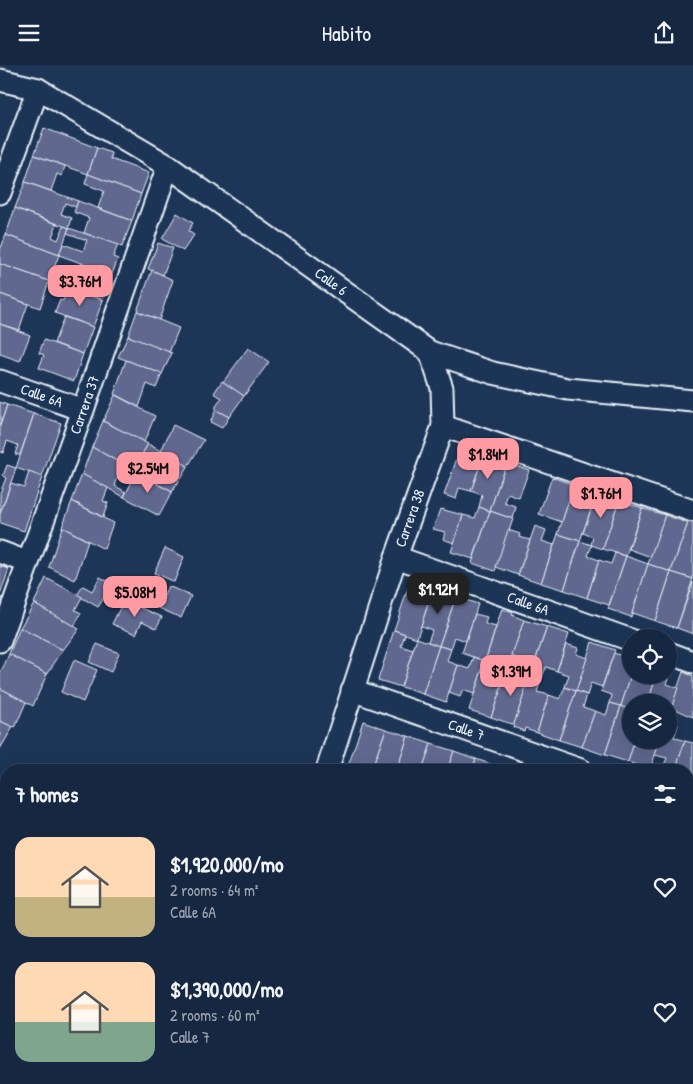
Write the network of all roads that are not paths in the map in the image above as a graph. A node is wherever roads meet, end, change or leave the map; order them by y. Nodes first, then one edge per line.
1 (0, 80) edge
2 (38, 89) junction
3 (168, 166) junction
4 (0, 193) edge
5 (430, 352) junction
6 (0, 381) edge
7 (693, 401) edge
8 (83, 410) junction
9 (443, 426) junction
10 (693, 511) edge
11 (0, 552) edge
12 (396, 557) junction
13 (28, 562) junction
14 (622, 637) edge
15 (0, 641) edge
16 (677, 656) edge
17 (693, 662) edge
18 (352, 690) junction
19 (329, 764) edge
20 (564, 764) edge

1 - 2 street, Calle 6
2 - 3 street, Calle 6
2 - 4 street
3 - 5 street, Calle 6
3 - 8 street, Carrera 37
5 - 7 street, Calle 6
5 - 9 street, Carrera 38
6 - 8 street, Calle 6A
8 - 13 street, Carrera 37
9 - 10 street
9 - 12 street, Carrera 38
11 - 13 street
12 - 14 street, Calle 6A
12 - 18 street, Carrera 38
13 - 15 street, Carrera 37
16 - 17 street
18 - 19 street, Carrera 38
18 - 20 street, Calle 7

